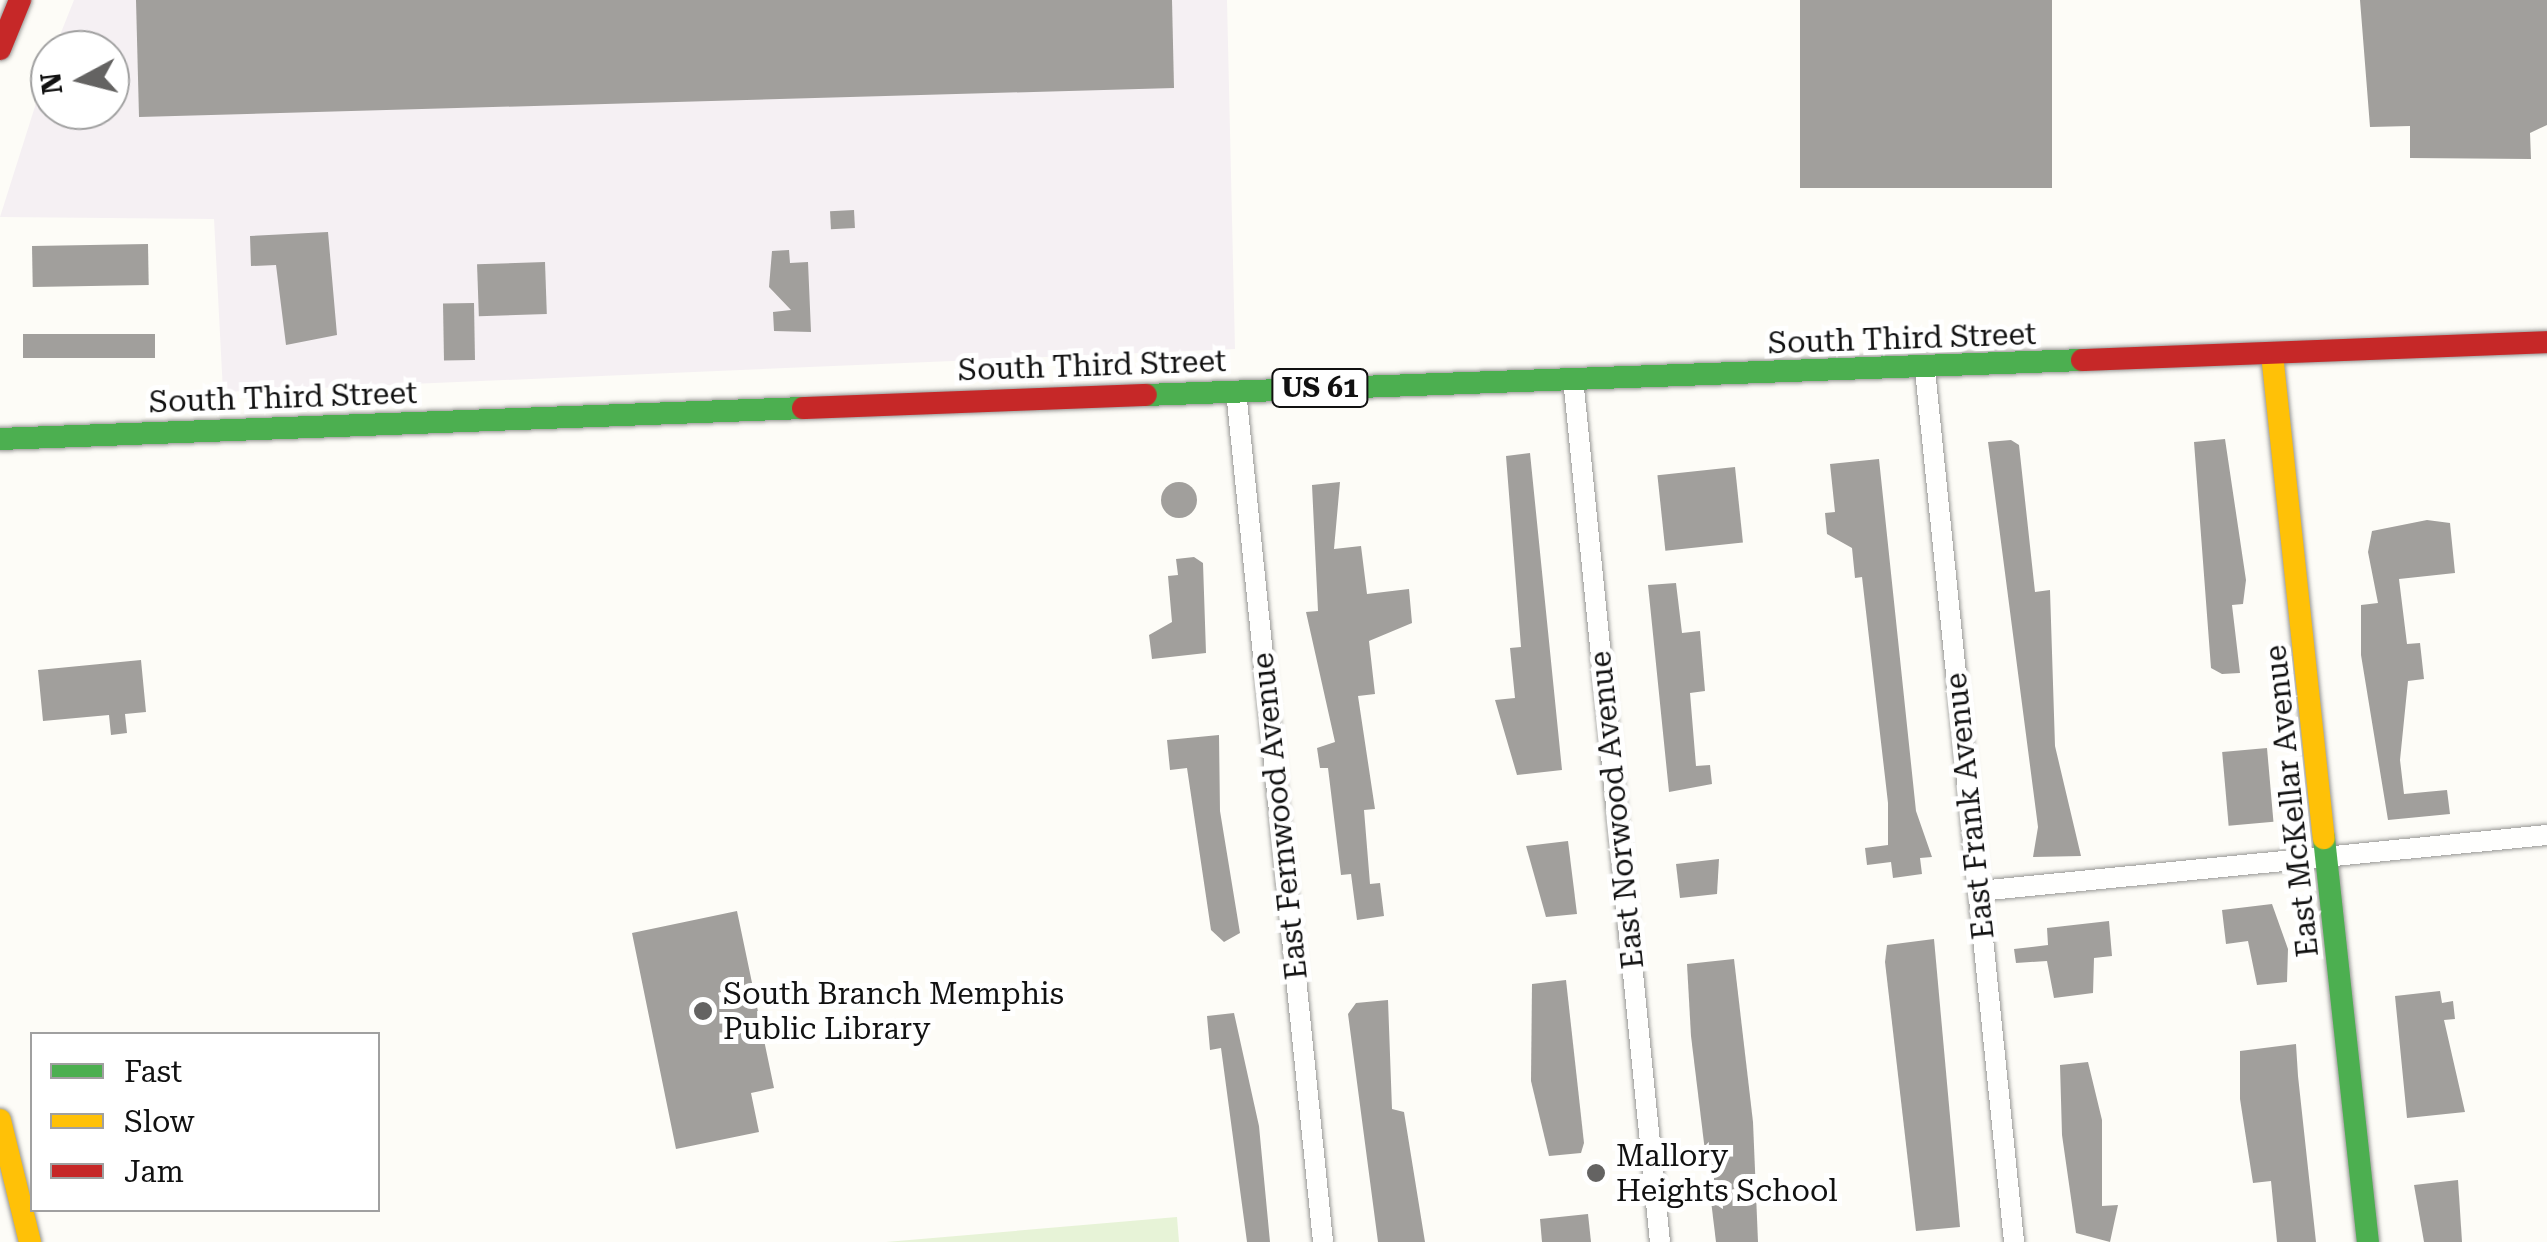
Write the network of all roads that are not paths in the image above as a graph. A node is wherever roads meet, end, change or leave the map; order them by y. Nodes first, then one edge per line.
1 (20, 0) edge
2 (0, 49) edge
3 (2547, 342) edge
4 (2272, 354) junction
5 (1924, 370) junction
6 (1573, 378) junction
7 (1236, 391) junction
8 (0, 439) edge
9 (2547, 834) edge
10 (2329, 856) junction
11 (1979, 891) junction
12 (0, 1120) edge
13 (30, 1242) edge
14 (1324, 1242) edge
15 (1660, 1242) edge
16 (2014, 1242) edge
17 (2368, 1242) edge

1 - 2 main road
3 - 4 main road, South Third Street / US 61
4 - 5 main road, South Third Street / US 61
4 - 10 main road, East McKellar Avenue
5 - 6 main road, South Third Street / US 61
5 - 11 street, East Frank Avenue
6 - 7 main road, South Third Street / US 61
6 - 15 street, East Norwood Avenue
7 - 8 main road, South Third Street / US 61
7 - 14 street, East Fernwood Avenue
9 - 10 street
10 - 11 street
10 - 17 main road, East McKellar Avenue
11 - 16 street, East Frank Avenue
12 - 13 main road

